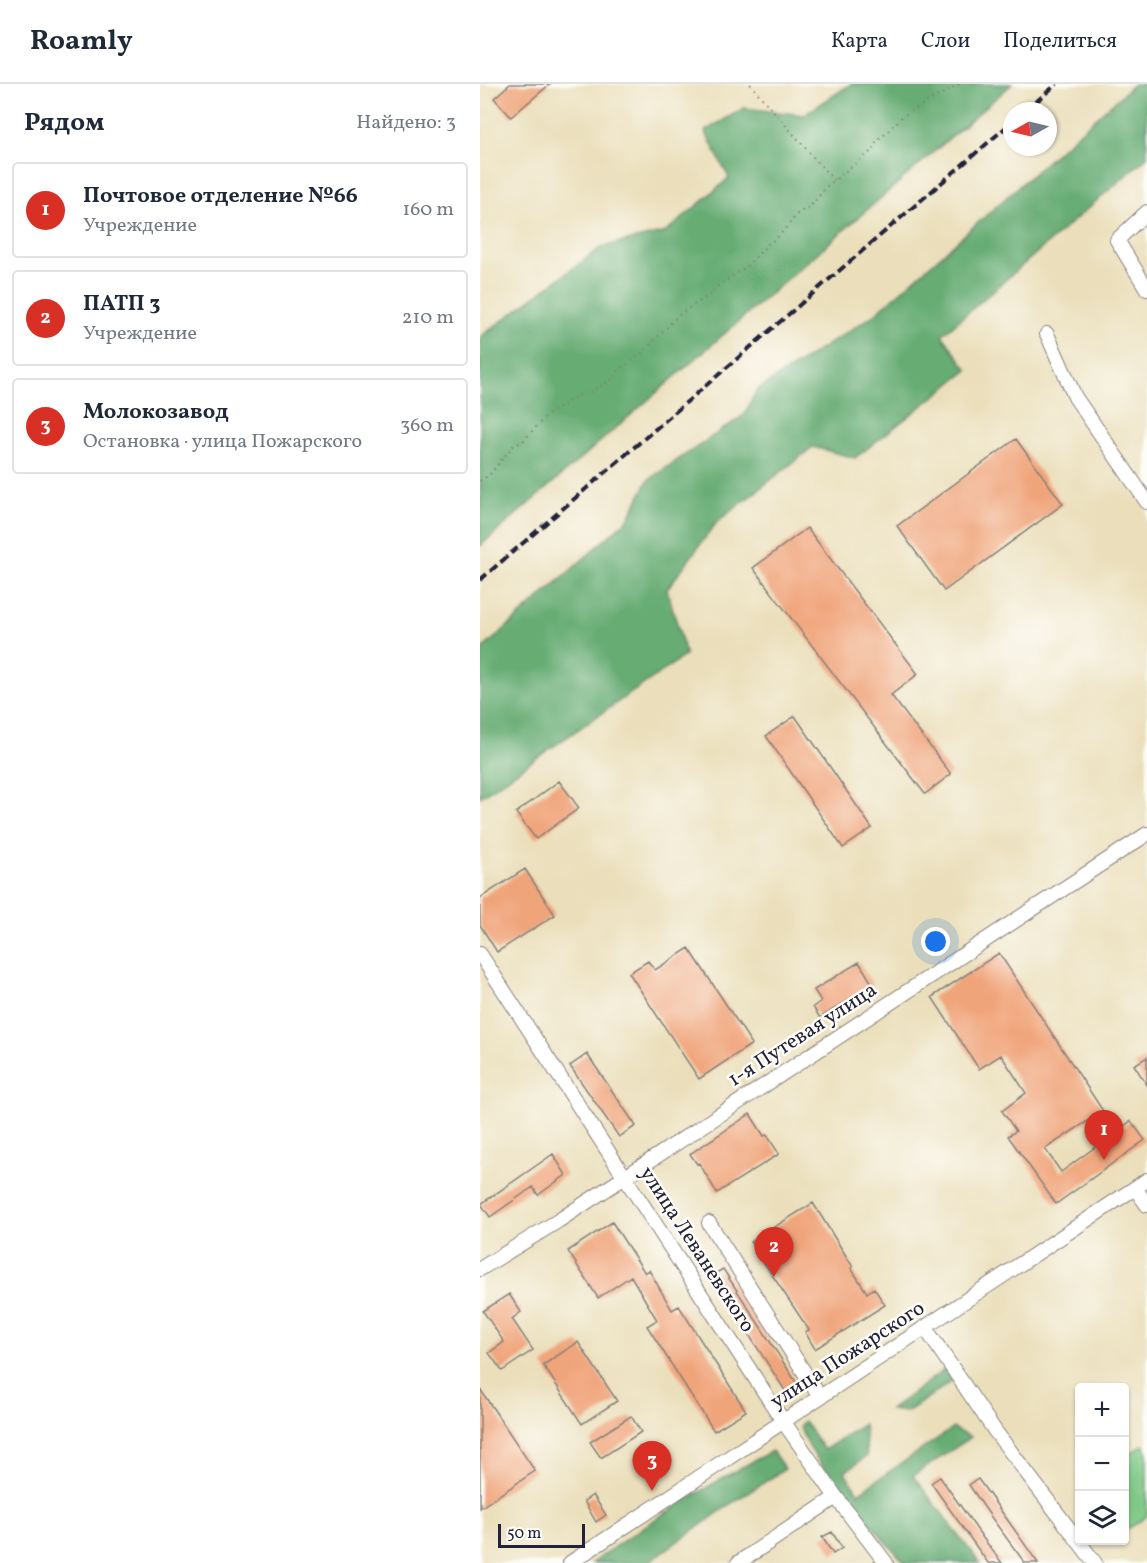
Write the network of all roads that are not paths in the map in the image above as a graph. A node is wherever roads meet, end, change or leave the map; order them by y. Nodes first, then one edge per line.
1 (1147, 212) edge
2 (1147, 289) edge
3 (1047, 334) dead end
4 (1147, 502) edge
5 (1147, 834) edge
6 (480, 954) edge
7 (625, 1175) junction
8 (1141, 1184) edge
9 (1147, 1205) edge
10 (709, 1223) dead end
11 (480, 1269) edge
12 (926, 1329) junction
13 (820, 1397) junction
14 (783, 1421) junction
15 (836, 1497) junction
16 (570, 1563) edge
17 (738, 1563) edge
18 (886, 1563) edge
19 (1095, 1563) edge

1 - 2 street
3 - 4 street
5 - 7 street, 1-я Путевая улица
6 - 7 street, улица Леваневского
7 - 11 street, 1-я Путевая улица
7 - 14 street, улица Леваневского
8 - 9 street
8 - 12 street, улица Пожарского
10 - 13 street
12 - 13 street, улица Пожарского
12 - 19 street
13 - 14 street, улица Пожарского
14 - 15 street, улица Леваневского
14 - 16 street, улица Пожарского
15 - 17 street
15 - 18 street, улица Леваневского

